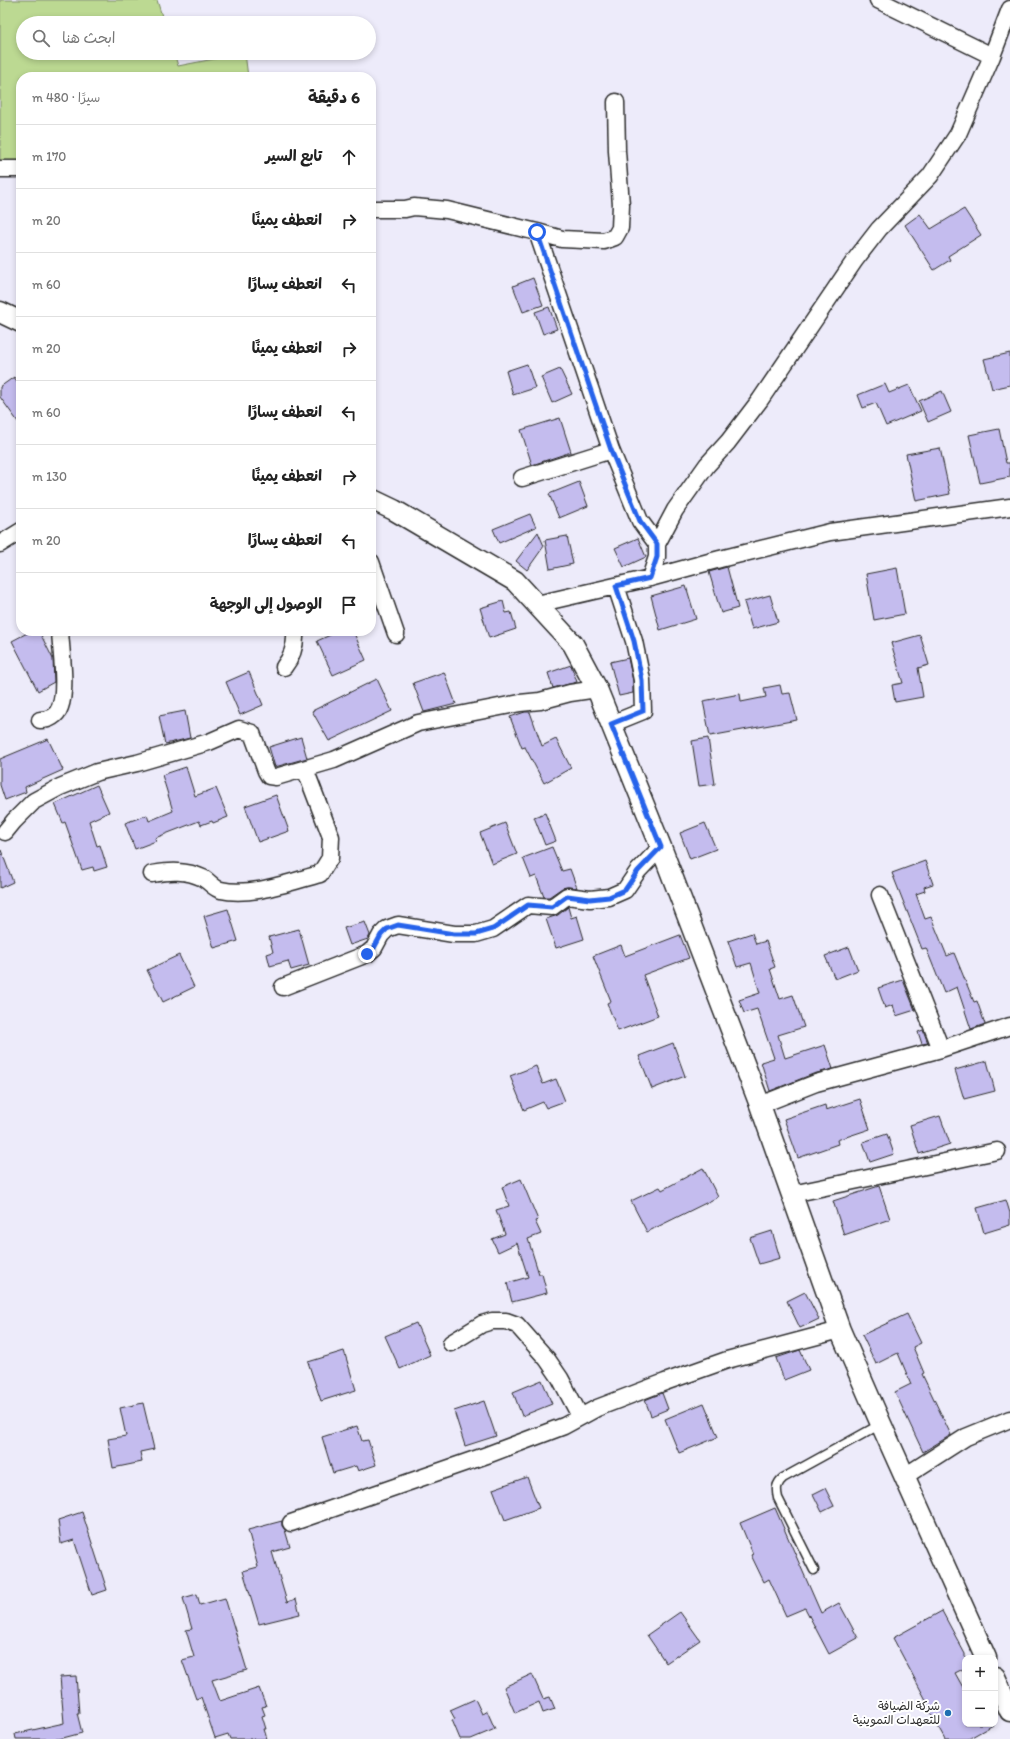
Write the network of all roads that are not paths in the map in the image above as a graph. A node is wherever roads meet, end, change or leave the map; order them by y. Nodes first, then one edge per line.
1 (878, 0) edge
2 (1010, 9) edge
3 (992, 56) junction
4 (616, 102) dead end
5 (0, 169) edge
6 (16, 169) edge
7 (376, 209) edge
8 (537, 232) junction
9 (0, 312) edge
10 (16, 320) edge
11 (611, 450) junction
12 (522, 478) dead end
13 (376, 501) edge
14 (1010, 507) edge
15 (16, 534) edge
16 (0, 544) edge
17 (657, 544) junction
18 (376, 576) edge
19 (650, 578) junction
20 (616, 586) junction
21 (536, 604) junction
22 (396, 634) dead end
23 (60, 636) edge
24 (296, 636) edge
25 (284, 667) dead end
26 (597, 689) junction
27 (40, 720) dead end
28 (611, 724) junction
29 (305, 769) junction
30 (5, 832) dead end
31 (661, 847) junction
32 (152, 874) dead end
33 (880, 895) dead end
34 (284, 987) dead end
35 (1010, 1026) edge
36 (941, 1049) junction
37 (760, 1105) junction
38 (997, 1151) dead end
39 (792, 1194) junction
40 (840, 1330) junction
41 (451, 1343) dead end
42 (580, 1416) junction
43 (1010, 1419) edge
44 (881, 1424) junction
45 (905, 1476) junction
46 (292, 1523) dead end
47 (814, 1570) dead end
48 (985, 1655) edge
49 (998, 1684) edge
50 (1010, 1711) edge

1 - 3 street
2 - 3 street
3 - 17 street
4 - 8 street
5 - 6 street
7 - 8 street
8 - 11 street
9 - 10 street
11 - 12 street
11 - 17 street
13 - 21 street
14 - 19 street
15 - 16 street
17 - 19 street
18 - 22 street
19 - 20 street
20 - 21 street
20 - 28 street
21 - 26 street
23 - 27 street
24 - 25 street
26 - 28 street
26 - 29 street
28 - 31 street
29 - 30 street
29 - 32 street
31 - 34 street
31 - 37 street
33 - 36 street
35 - 36 street
36 - 37 street
37 - 39 street
38 - 39 street
39 - 40 street
40 - 42 street
40 - 44 street
41 - 42 street
42 - 46 street
43 - 45 street
44 - 45 street
44 - 47 lane
45 - 48 street
49 - 50 street

